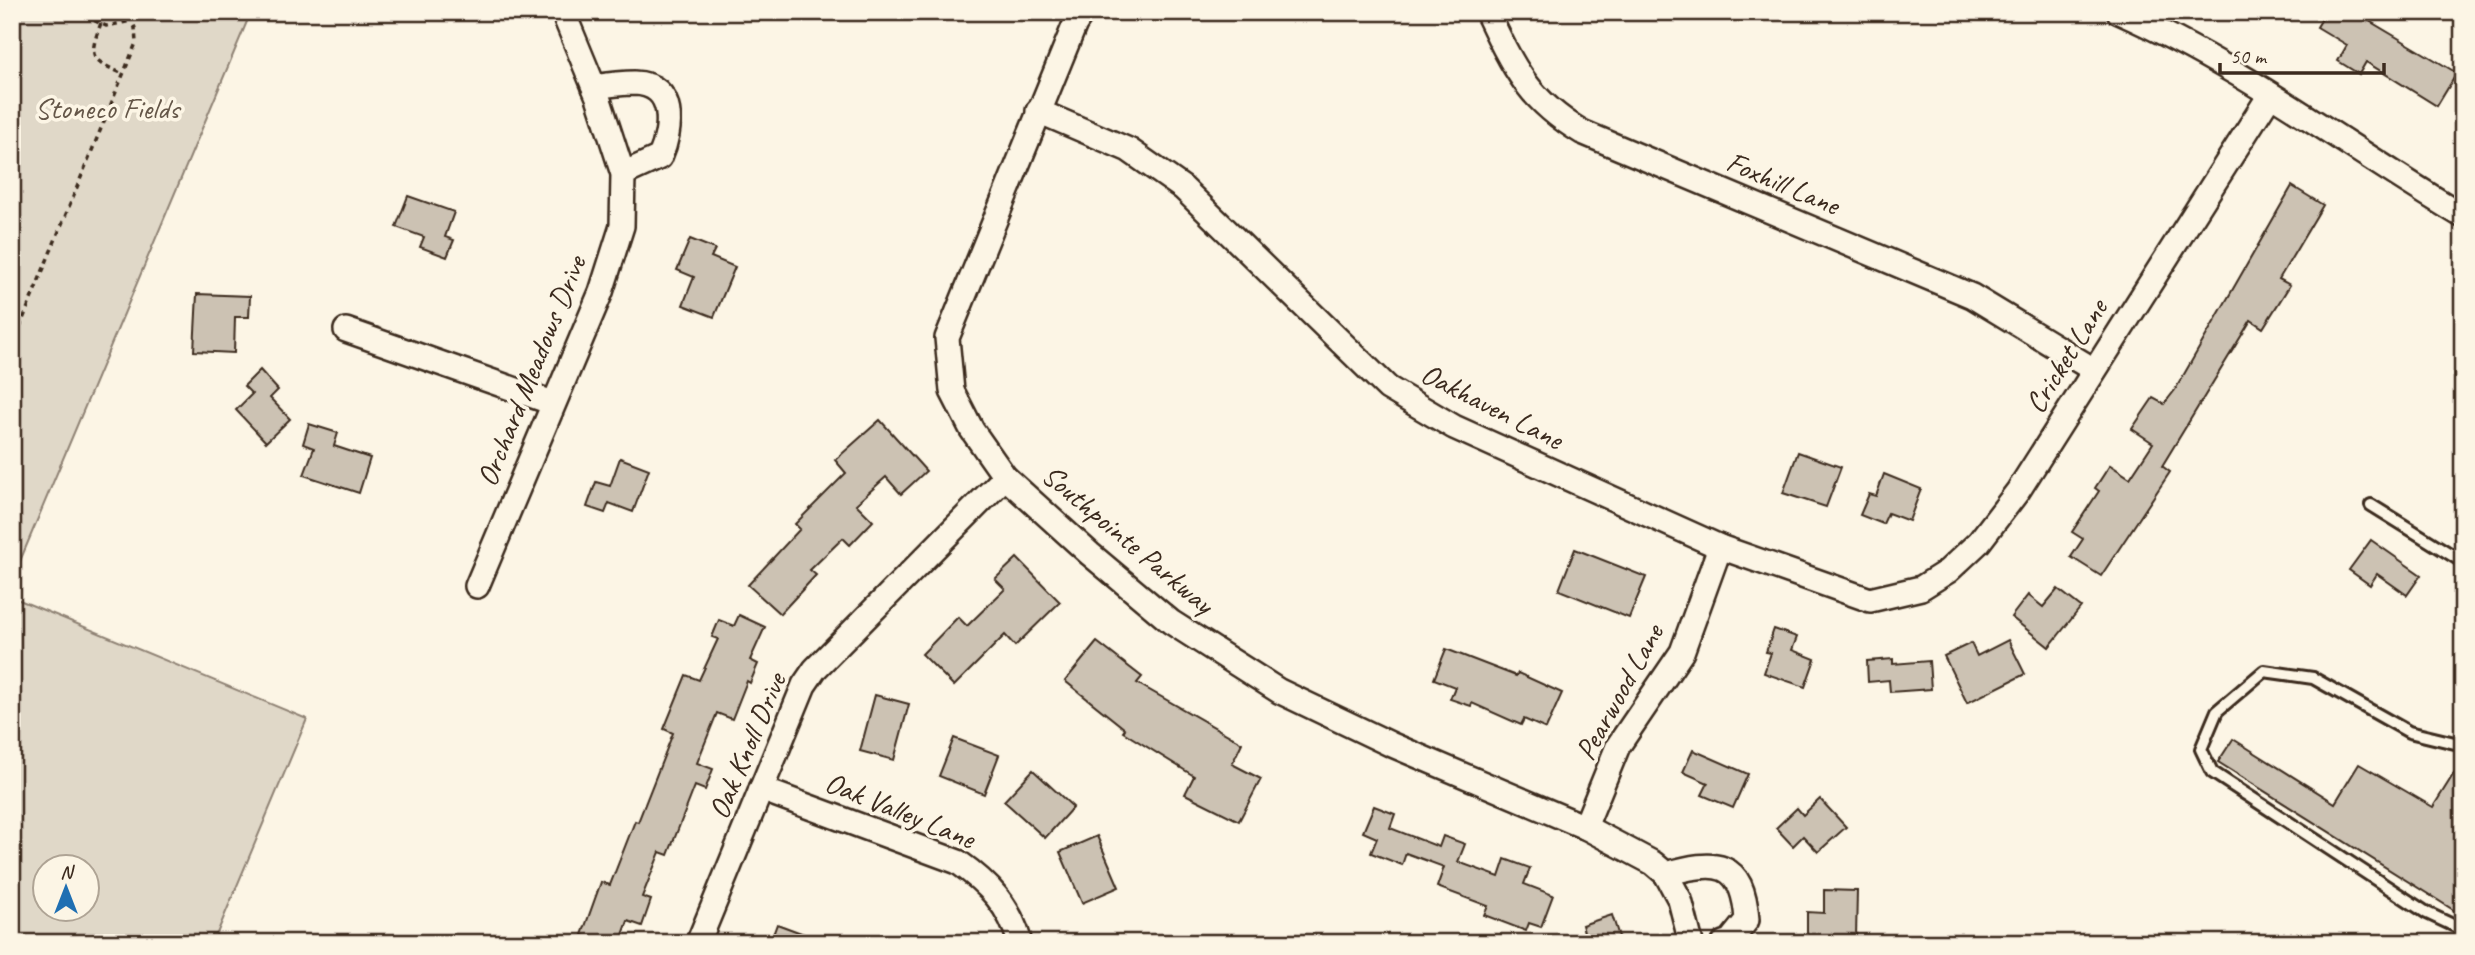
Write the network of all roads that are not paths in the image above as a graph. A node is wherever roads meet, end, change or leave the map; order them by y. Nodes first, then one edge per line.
1 (564, 12) edge
2 (1083, 12) edge
3 (1487, 12) edge
4 (2119, 12) edge
5 (594, 87) junction
6 (2270, 95) junction
7 (1038, 111) junction
8 (623, 174) junction
9 (2463, 216) edge
10 (346, 330) dead end
11 (2094, 370) junction
12 (553, 403) junction
13 (1005, 477) junction
14 (2371, 505) dead end
15 (1720, 548) junction
16 (2463, 562) edge
17 (477, 586) dead end
18 (1870, 600) joint
19 (2463, 745) edge
20 (761, 789) junction
21 (1585, 827) junction
22 (1666, 874) junction
23 (2463, 927) edge
24 (698, 943) edge
25 (1020, 943) edge
26 (1691, 943) edge
27 (1724, 943) edge

1 - 5 street, Orchard Meadows Drive
2 - 7 street, Southpointe Parkway
3 - 11 street, Foxhill Lane
4 - 6 street
5 - 8 street, Orchard Meadows Drive
5 - 8 street
6 - 9 street
6 - 11 street, Cricket Lane
7 - 13 street, Southpointe Parkway
7 - 15 street, Oakhaven Lane
8 - 12 street, Orchard Meadows Drive
10 - 12 street
11 - 18 street, Cricket Lane
12 - 17 street, Orchard Meadows Drive
13 - 20 street, Oak Knoll Drive
13 - 21 street, Southpointe Parkway
14 - 16 lane
15 - 18 street, Oakhaven Lane
15 - 21 street, Pearwood Lane
19 - 23 lane
20 - 24 street, Oak Knoll Drive
20 - 25 street, Oak Valley Lane
21 - 22 street, Southpointe Parkway
22 - 26 street
22 - 27 street

